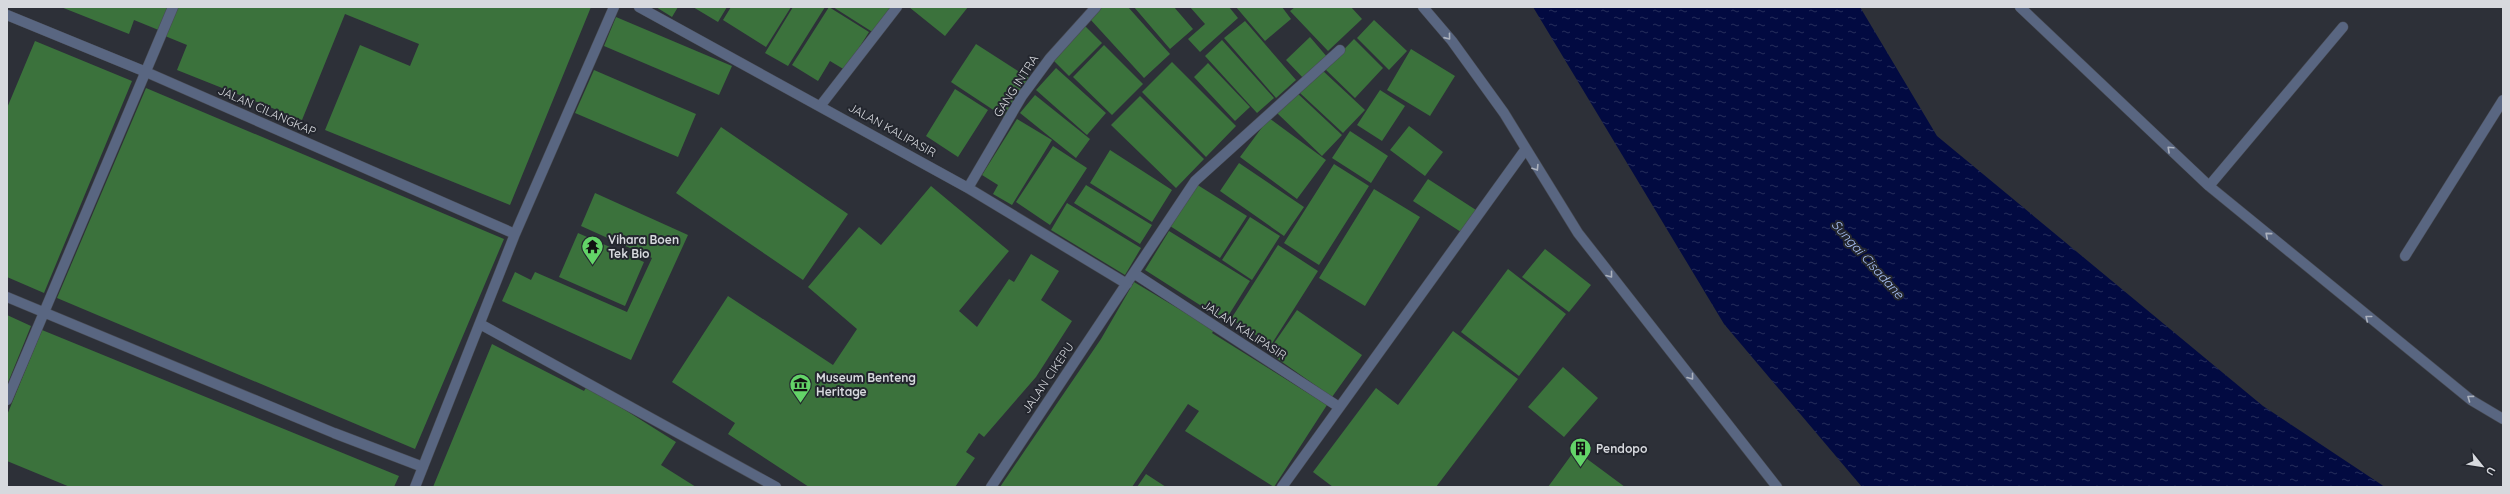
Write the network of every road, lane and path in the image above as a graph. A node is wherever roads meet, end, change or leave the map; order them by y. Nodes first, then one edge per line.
1 (173, 7) edge
2 (614, 7) edge
3 (639, 7) edge
4 (897, 7) edge
5 (1096, 7) edge
6 (1423, 7) edge
7 (2020, 7) edge
8 (7, 15) edge
9 (2343, 27) dead end
10 (1340, 50) dead end
11 (146, 72) junction
12 (2503, 100) edge
13 (821, 105) junction
14 (1525, 150) junction
15 (2209, 186) junction
16 (968, 188) junction
17 (515, 234) junction
18 (2405, 256) dead end
19 (1135, 274) junction
20 (1127, 284) junction
21 (7, 297) edge
22 (43, 312) junction
23 (480, 324) junction
24 (7, 400) edge
25 (1339, 407) junction
26 (2503, 419) edge
27 (424, 467) junction
28 (415, 487) edge
29 (776, 487) edge
30 (991, 487) edge
31 (1282, 487) edge
32 (1777, 487) edge

1 - 11 street
2 - 17 street
3 - 13 street, JALAN KALIPASIR
4 - 13 street
5 - 16 street, GANG INTRA
6 -> 14 street
15 -> 7 street
8 - 11 street, JALAN CILANGKAP
9 - 15 street
10 - 19 street, JALAN CIKEPU
11 - 17 street, JALAN CILANGKAP
11 - 22 street
12 - 18 street
13 - 16 street, JALAN KALIPASIR
14 - 25 street
14 -> 32 street
26 -> 15 street
16 - 20 street, JALAN KALIPASIR
17 - 23 street
19 - 20 street, JALAN CIKEPU
19 - 25 street, JALAN KALIPASIR
20 - 30 street, JALAN CIKEPU
21 - 22 street
22 - 24 street
22 - 27 street
23 - 27 street
23 - 29 street
25 - 31 street
27 - 28 street

